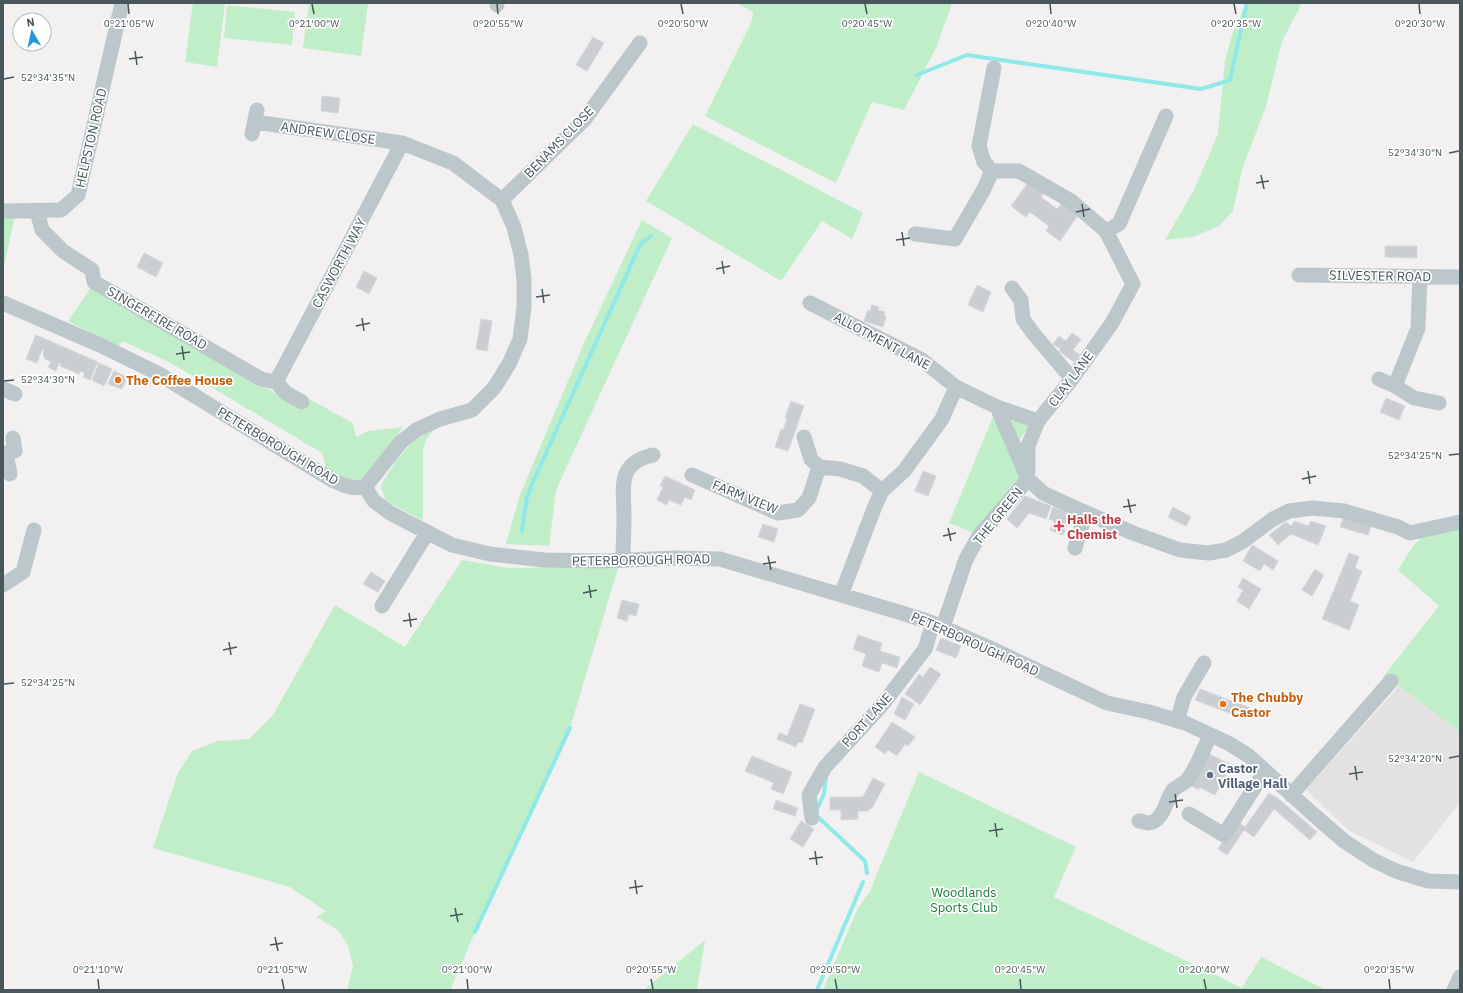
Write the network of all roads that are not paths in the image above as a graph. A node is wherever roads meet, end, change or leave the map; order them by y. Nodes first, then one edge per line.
1 (122, 3) edge
2 (640, 43) dead end
3 (994, 68) dead end
4 (1166, 116) dead end
5 (255, 122) dead end
6 (402, 143) junction
7 (992, 171) junction
8 (502, 200) junction
9 (3, 211) edge
10 (36, 211) junction
11 (1106, 231) junction
12 (916, 234) dead end
13 (1299, 275) dead end
14 (1420, 277) junction
15 (1460, 277) edge
16 (1012, 288) dead end
17 (3, 303) edge
18 (810, 303) dead end
19 (1072, 379) junction
20 (1379, 379) dead end
21 (276, 382) junction
22 (1395, 386) junction
23 (956, 387) junction
24 (302, 402) dead end
25 (1439, 403) dead end
26 (997, 407) junction
27 (1038, 421) junction
28 (804, 437) dead end
29 (14, 438) dead end
30 (5, 453) edge
31 (653, 455) dead end
32 (819, 467) junction
33 (10, 474) dead end
34 (692, 475) dead end
35 (1028, 479) junction
36 (365, 487) junction
37 (882, 491) junction
38 (1086, 513) junction
39 (1460, 522) edge
40 (34, 530) dead end
41 (427, 533) junction
42 (1075, 548) dead end
43 (623, 560) junction
44 (3, 585) edge
45 (841, 595) junction
46 (382, 606) dead end
47 (938, 625) junction
48 (1204, 663) dead end
49 (1391, 682) dead end
50 (1177, 721) junction
51 (1210, 735) junction
52 (1265, 771) junction
53 (1290, 795) junction
54 (1189, 814) dead end
55 (812, 818) dead end
56 (1140, 821) dead end
57 (1460, 882) edge
58 (1460, 977) edge
59 (1454, 990) edge

1 - 10 street, HELPSTON ROAD
2 - 8 street, BENAMS CLOSE
3 - 7 street
4 - 11 street
5 - 6 street, ANDREW CLOSE
6 - 8 street, ANDREW CLOSE
6 - 21 street, CASWORTH WAY
7 - 11 street
7 - 12 street
8 - 36 street
9 - 10 street, HELPSTON ROAD
10 - 21 street, SINGERFIRE ROAD
11 - 19 street, CLAY LANE
13 - 14 street, SILVESTER ROAD
14 - 15 street, SILVESTER ROAD
14 - 22 street
16 - 19 street
17 - 36 street, PETERBOROUGH ROAD
18 - 23 street, ALLOTMENT LANE
19 - 27 street, CLAY LANE
20 - 22 street
21 - 24 street, SINGERFIRE ROAD
22 - 25 street
23 - 26 street, ALLOTMENT LANE
23 - 37 street
26 - 27 street, ALLOTMENT LANE
26 - 35 street, THE GREEN
27 - 35 street, CLAY LANE
28 - 32 street
29 - 30 street
30 - 33 street
31 - 43 street
32 - 34 street, FARM VIEW
32 - 37 street
35 - 38 street
35 - 47 street, THE GREEN
36 - 41 street, PETERBOROUGH ROAD
37 - 45 street
38 - 39 street
38 - 42 street
40 - 44 street
41 - 43 street, PETERBOROUGH ROAD
41 - 46 street
43 - 45 street, PETERBOROUGH ROAD
45 - 47 street, PETERBOROUGH ROAD
47 - 50 street, PETERBOROUGH ROAD
47 - 55 street, PORT LANE
48 - 50 street
49 - 53 street
50 - 51 street, PETERBOROUGH ROAD
51 - 52 street, PETERBOROUGH ROAD
51 - 56 street
52 - 53 street, PETERBOROUGH ROAD
52 - 54 street
53 - 57 street, PETERBOROUGH ROAD
58 - 59 street

